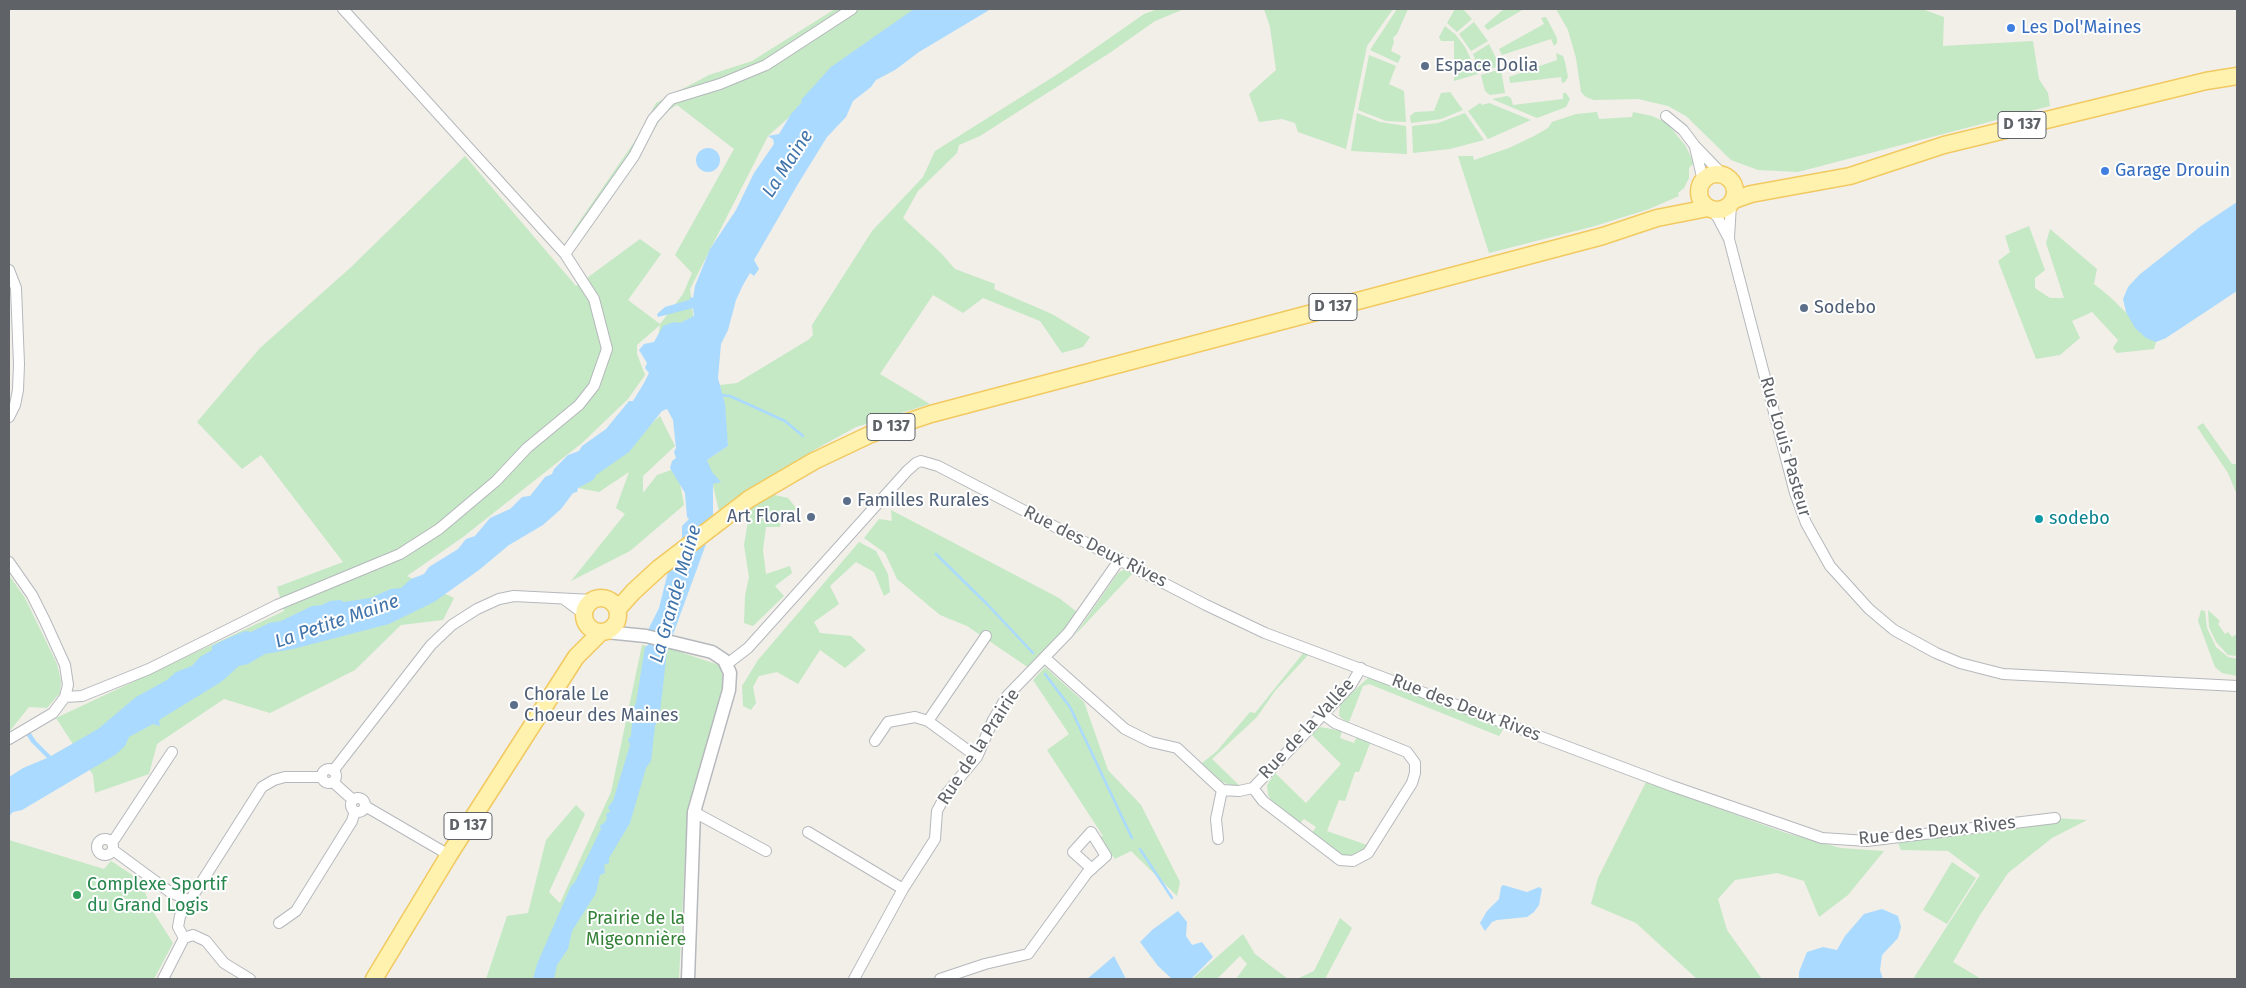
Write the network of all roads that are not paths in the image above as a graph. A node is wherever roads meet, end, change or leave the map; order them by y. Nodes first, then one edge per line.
1 (343, 9) edge
2 (852, 9) edge
3 (2237, 76) edge
4 (1666, 116) dead end
5 (1695, 146) junction
6 (1727, 178) junction
7 (1701, 185) junction
8 (1809, 185) junction
9 (1732, 202) junction
10 (1709, 209) junction
11 (1656, 218) junction
12 (1729, 239) junction
13 (565, 254) junction
14 (9, 270) edge
15 (9, 417) edge
16 (1120, 559) junction
17 (9, 562) edge
18 (565, 600) junction
19 (602, 617) junction
20 (986, 636) dead end
21 (1045, 658) junction
22 (727, 664) junction
23 (1361, 668) junction
24 (2237, 686) edge
25 (65, 697) junction
26 (1323, 714) junction
27 (928, 721) junction
28 (9, 739) edge
29 (875, 741) dead end
30 (172, 752) dead end
31 (977, 757) junction
32 (333, 777) junction
33 (1253, 788) junction
34 (1222, 790) junction
35 (360, 808) junction
36 (694, 812) junction
37 (2055, 818) dead end
38 (808, 832) dead end
39 (1218, 839) dead end
40 (766, 851) dead end
41 (449, 855) junction
42 (1092, 869) dead end
43 (903, 889) junction
44 (190, 901) junction
45 (279, 924) dead end
46 (184, 938) junction
47 (163, 979) edge
48 (250, 979) edge
49 (374, 979) edge
50 (688, 979) edge
51 (854, 979) edge
52 (940, 979) edge

1 - 13 street
2 - 13 street
3 - 8 main road, D 137
4 - 5 street
5 - 6 street
5 - 7 street
6 - 7 main road
6 - 8 main road, D 137
6 - 9 main road
7 - 10 main road
7 - 11 main road, D 137
8 - 9 main road, D 137
9 - 10 main road
9 - 12 street, Rue Louis Pasteur
10 - 11 main road, D 137
10 - 12 street, Rue Louis Pasteur
11 - 19 main road, D 137
12 - 24 street, Rue Louis Pasteur
13 - 25 street
14 - 15 street
16 - 21 street, Rue de la Prairie
16 - 22 street, Rue des Deux Rives
16 - 23 street, Rue des Deux Rives
17 - 25 street
18 - 19 street
18 - 19 street
18 - 32 street
19 - 22 street
19 - 41 main road, D 137
20 - 27 street
21 - 31 street, Rue de la Prairie
21 - 34 street
22 - 36 street
23 - 26 street, Rue de la Vallée
23 - 37 street, Rue des Deux Rives
25 - 28 street
26 - 33 street, Rue de la Vallée
26 - 33 street
27 - 29 street
27 - 31 street
30 - 44 street
31 - 43 street, Rue de la Prairie
32 - 35 street
32 - 44 street
33 - 34 street, Rue de la Vallée
34 - 39 street
35 - 41 street
35 - 45 street
36 - 40 street
36 - 50 street
38 - 43 street
41 - 49 main road, D 137
42 - 52 street
43 - 51 street, Rue de la Prairie
44 - 46 street
46 - 47 street
46 - 48 street

